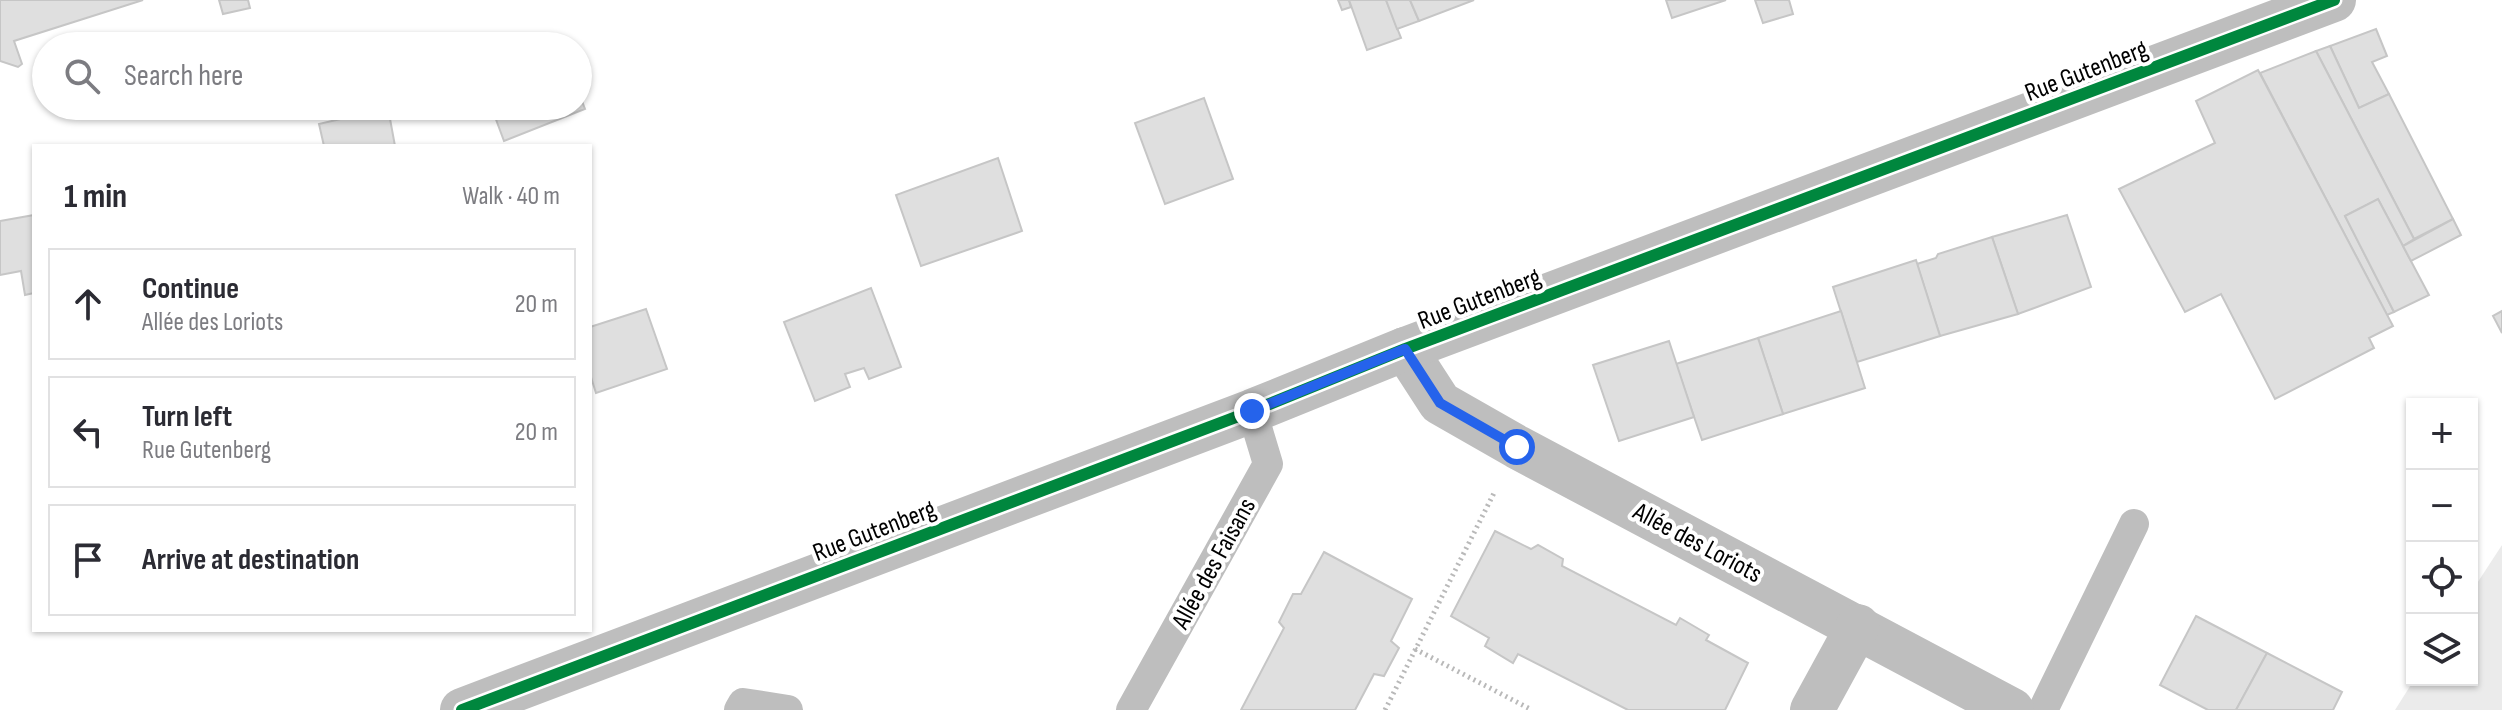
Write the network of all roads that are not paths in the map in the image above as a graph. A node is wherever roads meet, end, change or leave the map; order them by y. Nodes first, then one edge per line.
1 (2334, 0) edge
2 (1405, 349) junction
3 (1252, 411) junction
4 (2134, 524) dead end
5 (1858, 626) junction
6 (741, 706) edge
7 (462, 710) edge
8 (788, 710) edge
9 (1131, 710) edge
10 (1812, 710) edge
11 (2012, 710) edge
12 (2043, 710) edge

1 - 2 street, Rue Gutenberg
2 - 3 street, Rue Gutenberg
2 - 5 street, Allée des Loriots
3 - 7 street, Rue Gutenberg
3 - 9 lane, Allée des Faisans
4 - 12 lane
5 - 10 street
5 - 11 street, Allée des Loriots
6 - 8 lane

